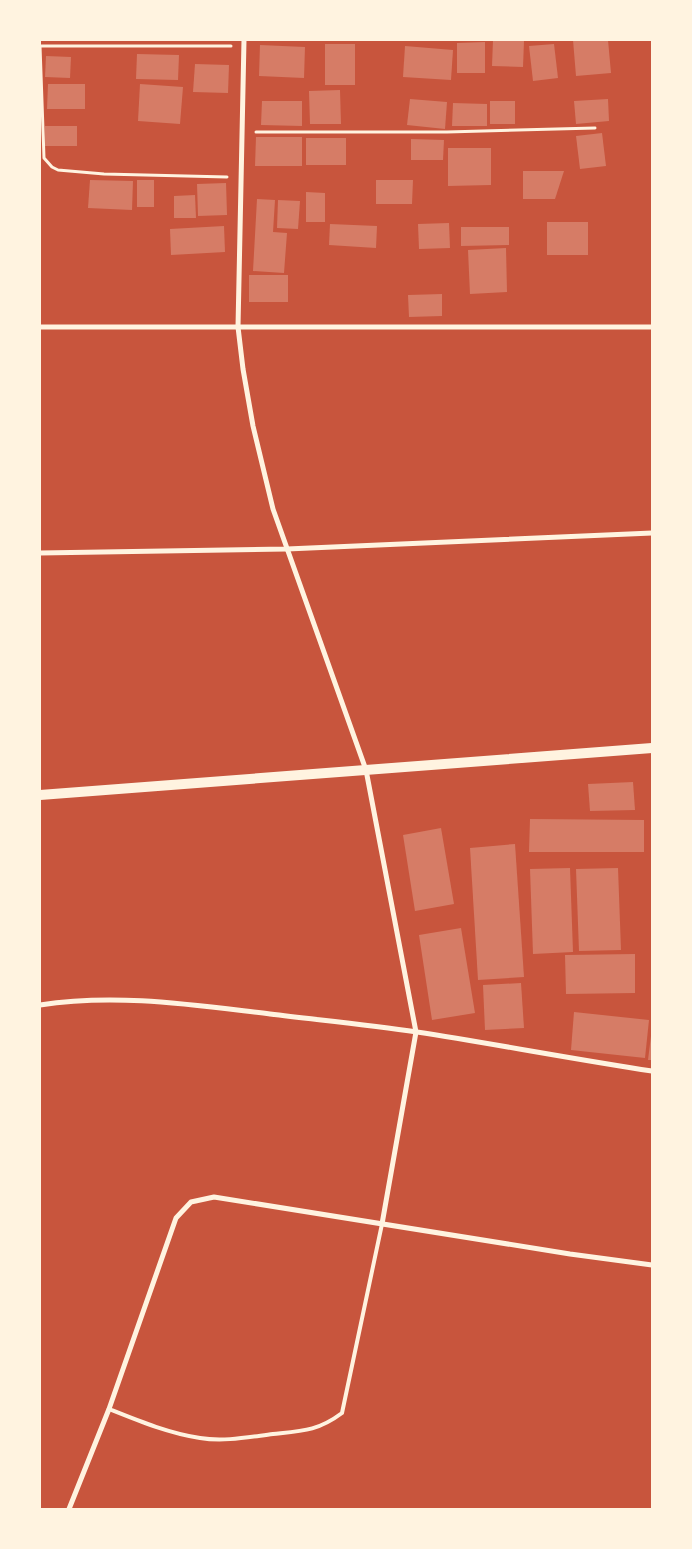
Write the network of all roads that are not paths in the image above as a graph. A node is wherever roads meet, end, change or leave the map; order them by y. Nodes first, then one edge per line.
1 (244, 40) edge
2 (40, 327) edge
3 (238, 327) junction
4 (652, 327) edge
5 (652, 533) edge
6 (287, 549) junction
7 (40, 553) edge
8 (652, 748) edge
9 (366, 770) junction
10 (40, 795) edge
11 (40, 1006) edge
12 (416, 1032) junction
13 (652, 1071) edge
14 (382, 1224) junction
15 (652, 1265) edge
16 (109, 1409) junction
17 (69, 1509) edge

1 - 3 street
2 - 3 street
3 - 4 street
3 - 6 street
5 - 6 street
6 - 7 street
6 - 9 street
8 - 9 main road
9 - 10 main road
9 - 12 street
11 - 12 street
12 - 13 street
12 - 14 street
14 - 15 street
14 - 16 street
14 - 16 lane
16 - 17 street

